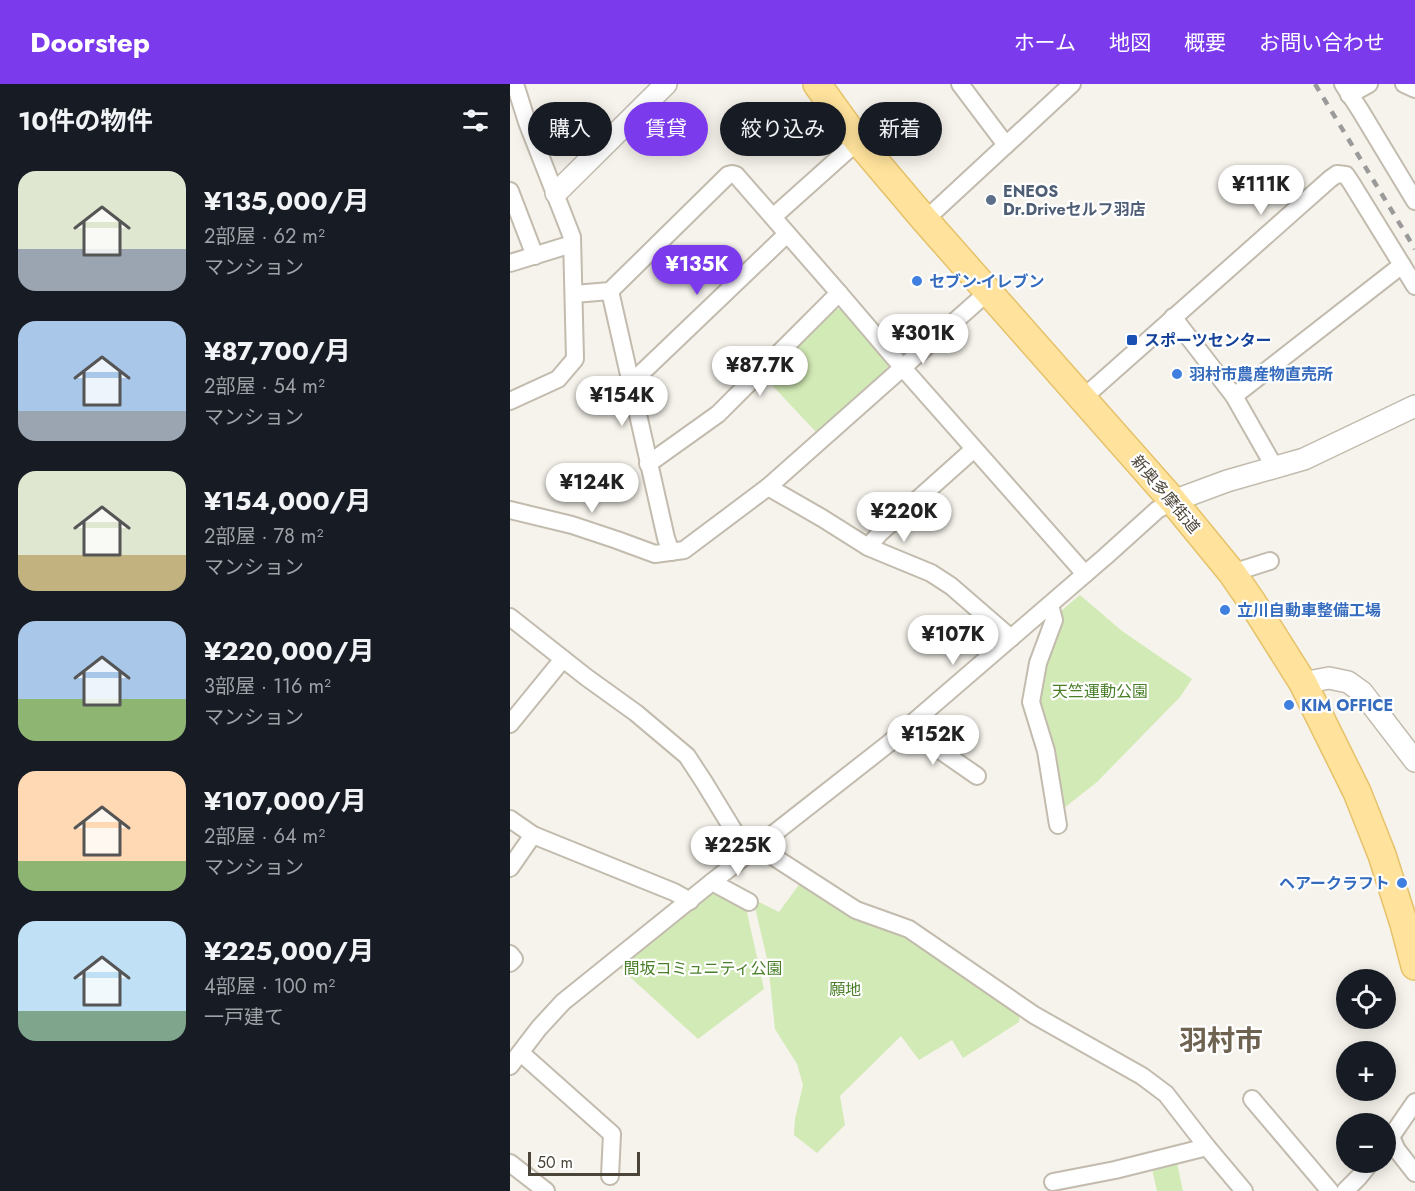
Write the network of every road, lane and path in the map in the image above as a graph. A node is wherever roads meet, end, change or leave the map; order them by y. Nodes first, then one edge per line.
1 (514, 84) edge
2 (817, 84) edge
3 (960, 84) edge
4 (1072, 84) edge
5 (1369, 84) edge
6 (1404, 84) edge
7 (653, 88) edge
8 (1346, 89) edge
9 (1415, 89) edge
10 (858, 141) joint
11 (1006, 145) junction
12 (871, 156) edge
13 (554, 186) junction
14 (510, 191) edge
15 (1415, 201) edge
16 (773, 217) junction
17 (925, 220) junction
18 (787, 234) junction
19 (572, 244) junction
20 (535, 256) junction
21 (510, 263) edge
22 (1402, 265) junction
23 (1415, 286) edge
24 (610, 291) junction
25 (988, 291) junction
26 (839, 293) junction
27 (574, 294) junction
28 (1173, 317) junction
29 (903, 368) junction
30 (630, 384) junction
31 (1234, 396) junction
32 (1083, 398) junction
33 (510, 401) edge
34 (1415, 406) edge
35 (974, 449) junction
36 (648, 464) junction
37 (1275, 468) junction
38 (768, 487) junction
39 (1173, 501) junction
40 (510, 510) edge
41 (868, 548) junction
42 (671, 552) junction
43 (1270, 561) dead end
44 (1232, 573) junction
45 (1085, 574) junction
46 (1050, 604) junction
47 (510, 617) edge
48 (1011, 638) junction
49 (563, 659) junction
50 (1304, 683) junction
51 (510, 724) edge
52 (908, 728) junction
53 (1415, 761) edge
54 (977, 776) dead end
55 (510, 819) edge
56 (1058, 825) dead end
57 (533, 835) junction
58 (753, 850) junction
59 (510, 868) edge
60 (712, 882) junction
61 (690, 901) junction
62 (748, 902) dead end
63 (510, 954) edge
64 (510, 963) edge
65 (1415, 966) edge
66 (515, 1059) edge
67 (1252, 1100) dead end
68 (1415, 1102) edge
69 (1396, 1130) edge
70 (1207, 1147) junction
71 (1396, 1148) edge
72 (510, 1163) edge
73 (1362, 1173) edge
74 (1415, 1173) edge
75 (610, 1176) dead end
76 (1053, 1182) dead end
77 (546, 1191) edge
78 (1244, 1191) edge
79 (1330, 1191) edge
80 (1345, 1191) edge

1 - 13 street
2 - 10 main road, 新奥多摩街道
3 - 11 street
4 - 11 street
5 - 8 street
6 - 9 street
7 - 13 street
8 - 15 street
10 - 16 street
11 - 17 street
12 - 17 main road, 新奥多摩街道
13 - 19 street
14 - 20 street
16 - 18 street
16 - 24 street
17 - 25 main road, 新奥多摩街道
18 - 26 street
18 - 30 street
19 - 20 street
19 - 27 street
20 - 21 street
22 - 23 street
22 - 28 street
22 - 31 street
24 - 27 street
24 - 30 street
25 - 29 street
25 - 32 main road, 新奥多摩街道
26 - 29 street
26 - 36 street
27 - 33 street
28 - 31 street
28 - 32 street
29 - 35 street
29 - 38 street
30 - 36 street
31 - 37 street
32 - 39 main road, 新奥多摩街道
34 - 37 street
35 - 41 street
35 - 45 street
36 - 42 street
37 - 39 street
38 - 41 street
38 - 42 street
39 - 44 main road, 新奥多摩街道
39 - 45 street
40 - 42 street
41 - 48 street
43 - 44 street
44 - 50 main road, 新奥多摩街道
45 - 46 street
46 - 48 street
46 - 56 street
47 - 49 street
48 - 52 street
49 - 51 street
49 - 58 street
50 - 53 street
50 - 65 main road, 新奥多摩街道
52 - 54 street
52 - 58 street
55 - 57 street
57 - 59 street
57 - 61 street
58 - 60 street
58 - 70 street
60 - 61 street
60 - 62 street
61 - 66 street
63 - 64 street
66 - 75 street
67 - 79 street
68 - 69 street
70 - 76 street
70 - 78 street
71 - 74 street
72 - 77 street
73 - 80 street

